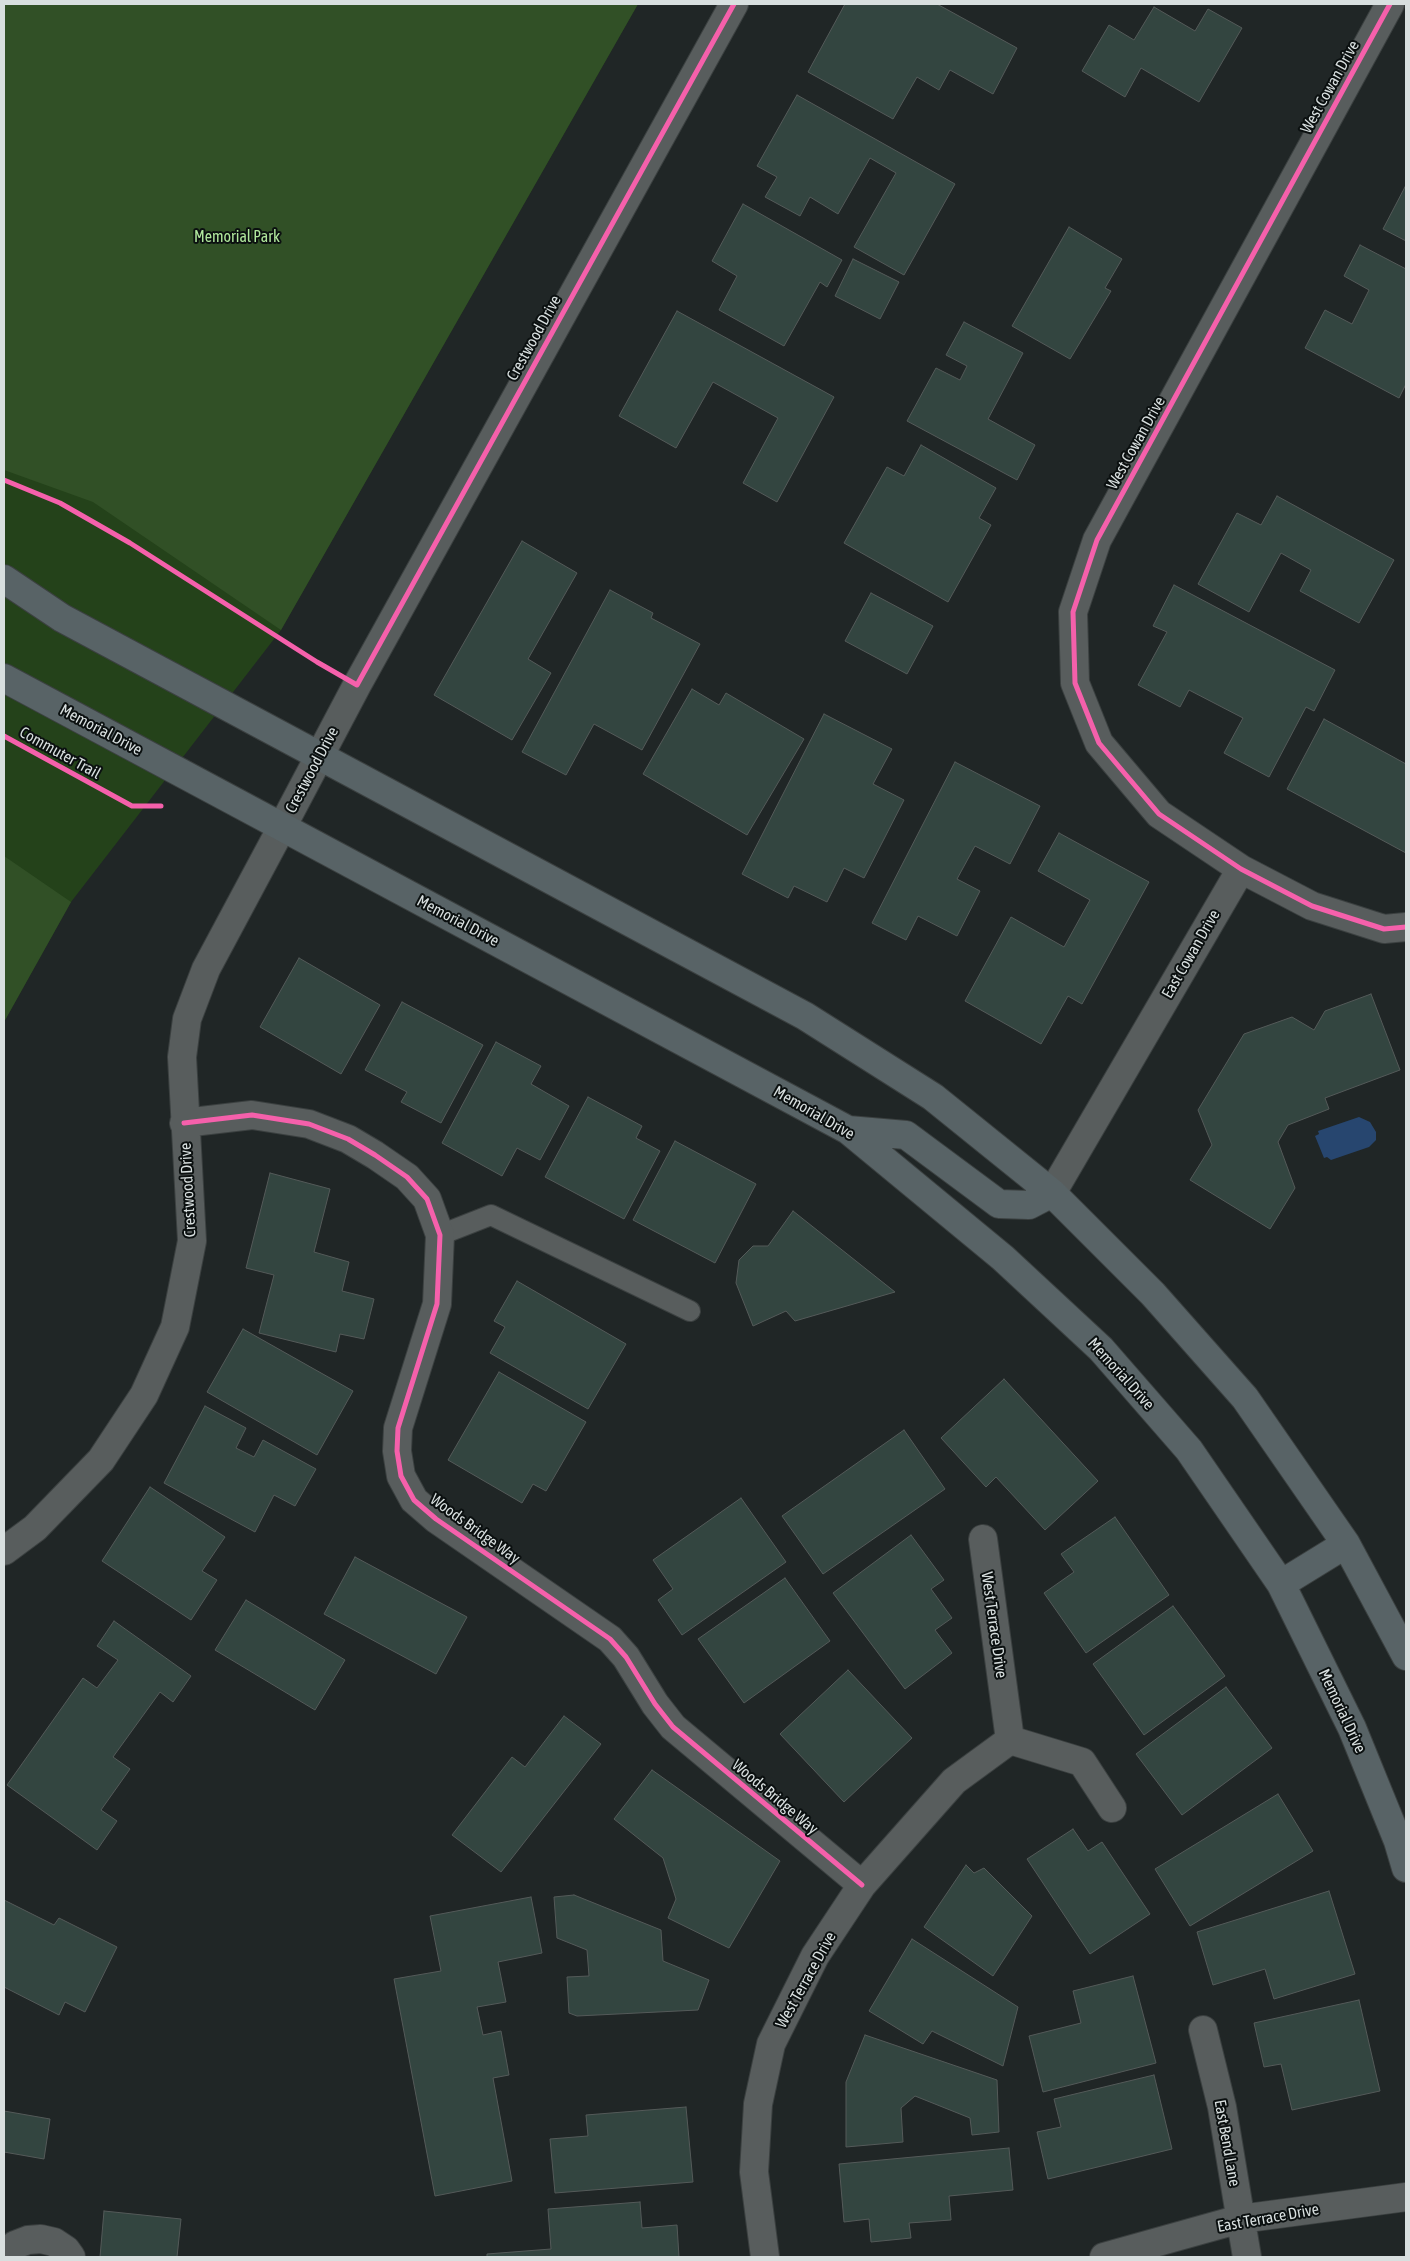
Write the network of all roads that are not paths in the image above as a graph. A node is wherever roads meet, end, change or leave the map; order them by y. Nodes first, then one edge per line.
1 (734, 4) edge
2 (1390, 4) edge
3 (4, 579) edge
4 (4, 678) edge
5 (320, 757) junction
6 (282, 827) junction
7 (1241, 869) junction
8 (1406, 927) edge
9 (184, 1123) junction
10 (848, 1130) junction
11 (1052, 1194) junction
12 (440, 1235) junction
13 (690, 1310) dead end
14 (983, 1539) dead end
15 (1346, 1544) junction
16 (4, 1551) edge
17 (1282, 1584) junction
18 (1406, 1656) edge
19 (1010, 1740) junction
20 (1112, 1808) dead end
21 (1402, 1840) edge
22 (1406, 1868) edge
23 (862, 1885) junction
24 (1203, 2030) dead end
25 (1406, 2197) edge
26 (1240, 2219) junction
27 (4, 2257) edge
28 (71, 2257) edge
29 (765, 2257) edge
30 (1104, 2257) edge
31 (1247, 2257) edge

1 - 5 street, Crestwood Drive
2 - 7 street, West Cowan Drive
3 - 5 main road
4 - 6 main road, Memorial Drive
5 - 6 street, Crestwood Drive
5 - 11 main road
6 - 9 street, Crestwood Drive
6 - 10 main road, Memorial Drive
7 - 8 street
7 - 11 street, East Cowan Drive
9 - 12 street, Woods Bridge Way
9 - 16 street, Crestwood Drive
10 - 11 main road
10 - 17 main road, Memorial Drive
11 - 15 main road
12 - 13 lane
12 - 23 street, Woods Bridge Way
14 - 19 street, West Terrace Drive
15 - 17 main road
15 - 18 main road
17 - 21 main road, Memorial Drive
19 - 20 street
19 - 23 street, West Terrace Drive
21 - 22 main road, Memorial Drive
23 - 29 street, West Terrace Drive
24 - 26 street, East Bend Lane
25 - 26 street, East Terrace Drive
26 - 30 street, East Terrace Drive
26 - 31 street, East Bend Lane
27 - 28 street

